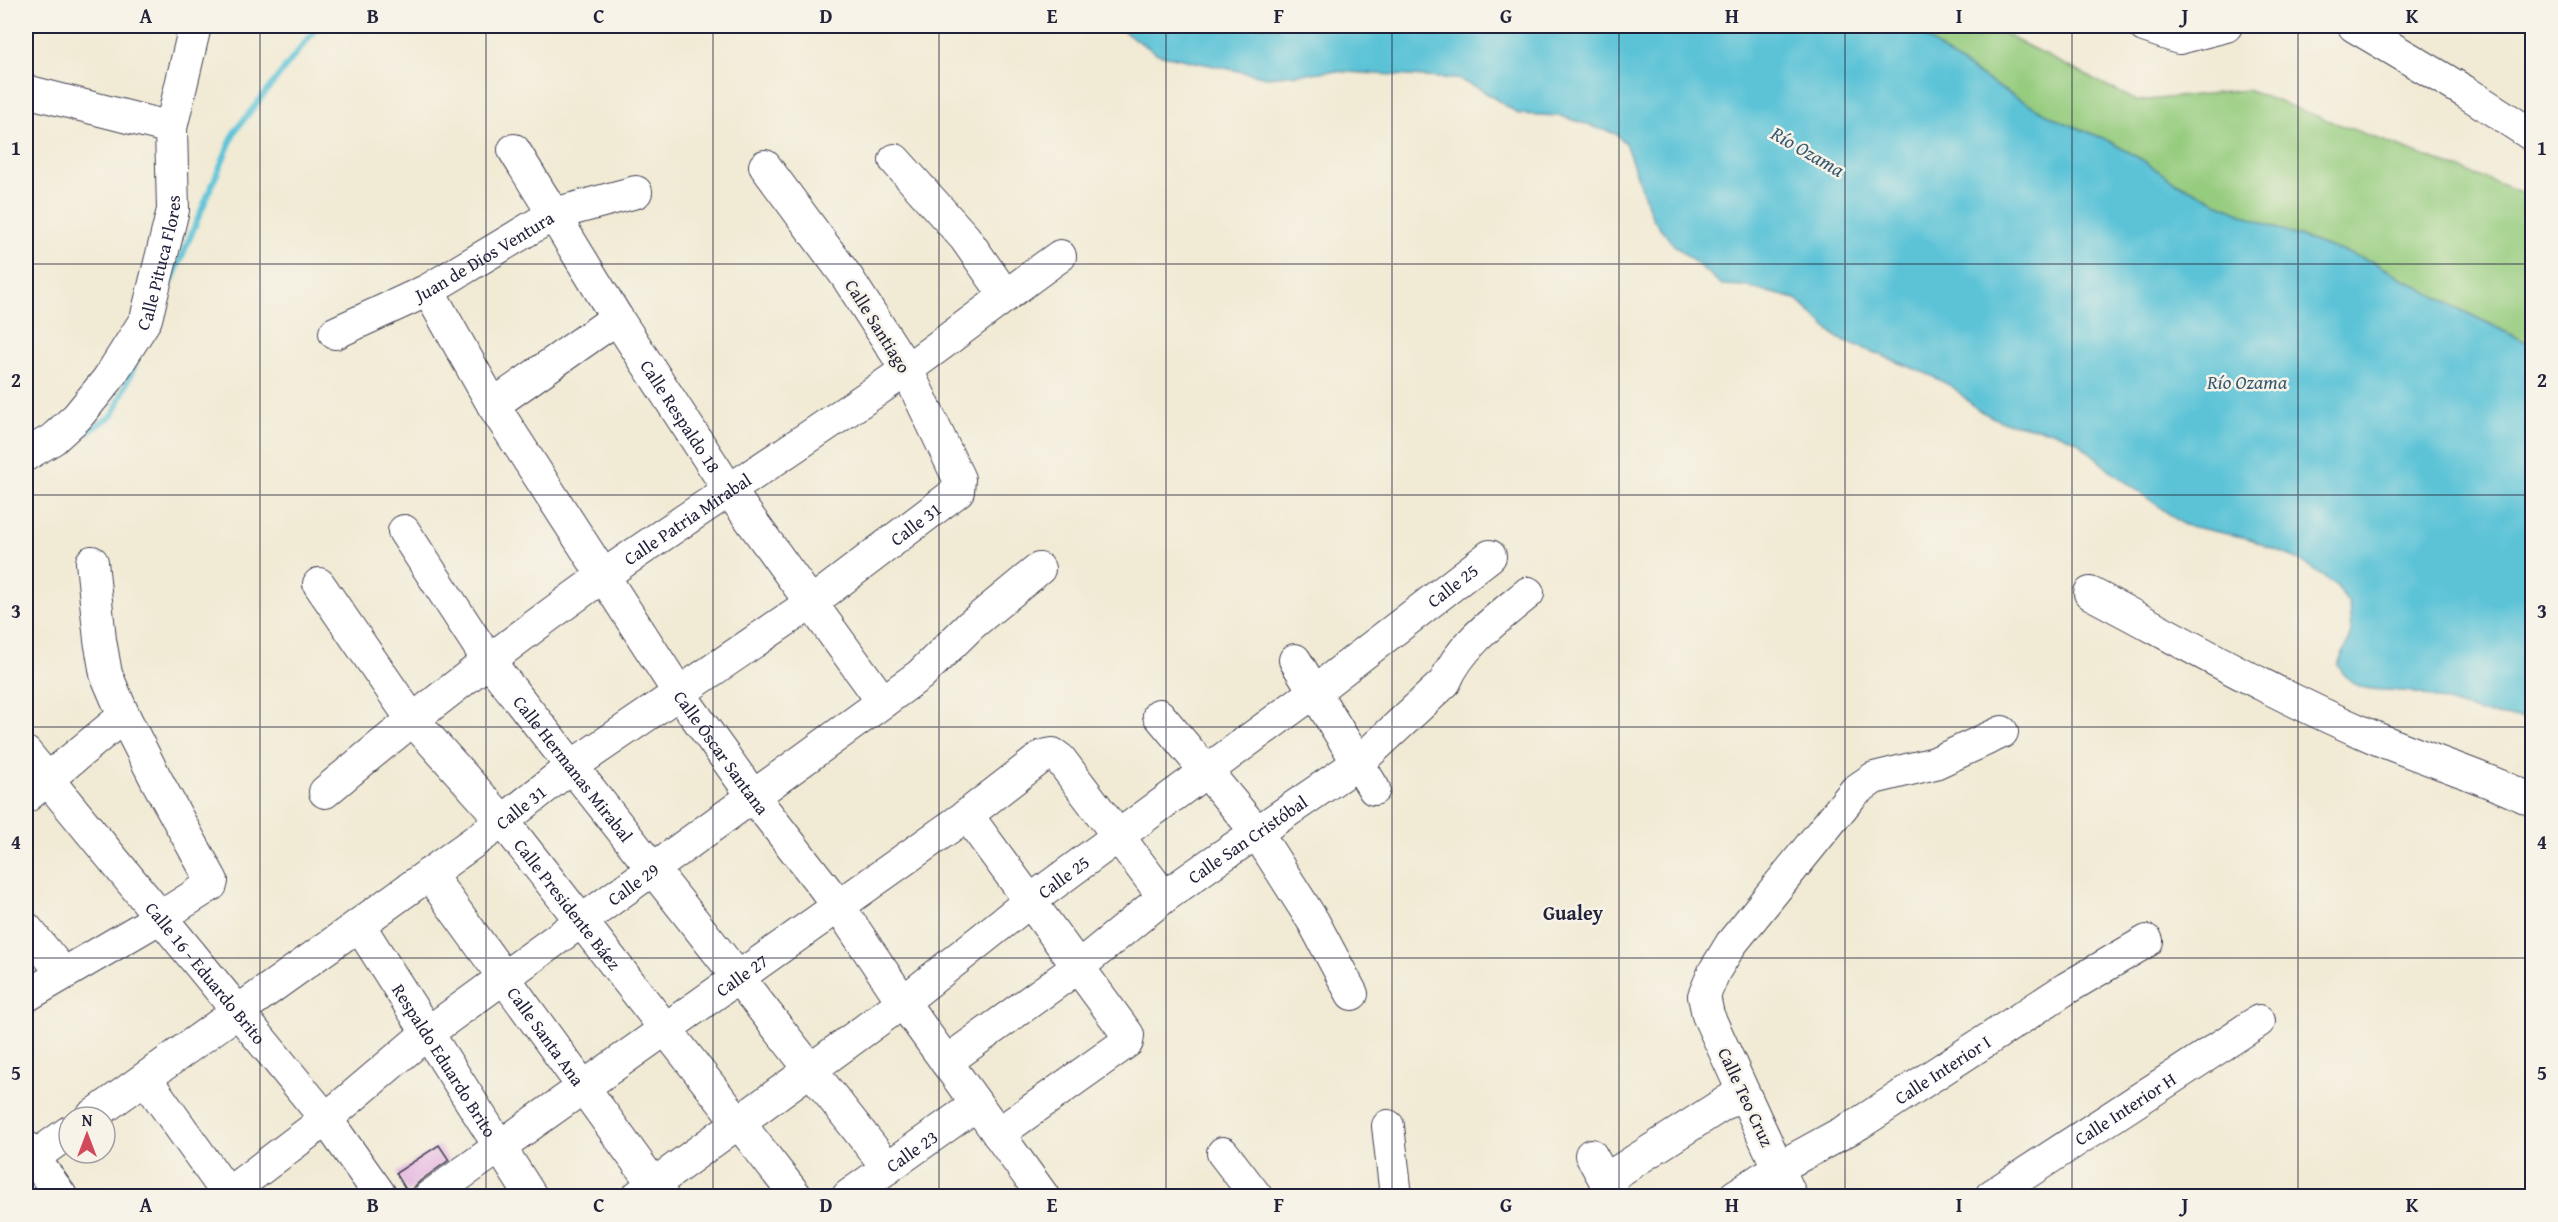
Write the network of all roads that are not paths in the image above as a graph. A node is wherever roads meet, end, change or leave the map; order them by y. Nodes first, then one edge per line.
1 (195, 26) edge
2 (2144, 26) edge
3 (2220, 26) edge
4 (2354, 26) edge
5 (26, 91) edge
6 (171, 128) junction
7 (2532, 135) edge
8 (514, 150) dead end
9 (895, 160) dead end
10 (765, 166) dead end
11 (636, 192) dead end
12 (555, 214) junction
13 (1060, 256) dead end
14 (428, 290) junction
15 (1005, 295) junction
16 (617, 318) junction
17 (335, 333) dead end
18 (907, 370) junction
19 (493, 405) junction
20 (26, 455) edge
21 (729, 490) junction
22 (950, 498) joint
23 (404, 531) dead end
24 (1490, 556) dead end
25 (92, 562) dead end
26 (1039, 569) dead end
27 (604, 576) junction
28 (319, 584) dead end
29 (1528, 593) dead end
30 (2090, 593) dead end
31 (811, 603) junction
32 (488, 660) junction
33 (1295, 660) dead end
34 (1314, 692) junction
35 (679, 693) junction
36 (883, 702) junction
37 (1159, 715) dead end
38 (124, 716) junction
39 (411, 718) junction
40 (2002, 732) dead end
41 (26, 753) edge
42 (572, 766) junction
43 (1208, 771) junction
44 (1366, 776) junction
45 (36, 789) edge
46 (325, 792) dead end
47 (753, 796) junction
48 (2532, 800) edge
49 (967, 815) junction
50 (503, 821) junction
51 (1256, 831) junction
52 (1118, 836) junction
53 (653, 869) junction
54 (429, 874) junction
55 (1164, 897) junction
56 (1030, 901) junction
57 (838, 905) junction
58 (159, 918) junction
59 (581, 922) junction
60 (359, 925) junction
61 (26, 928) edge
62 (2147, 941) dead end
63 (1078, 967) junction
64 (63, 973) junction
65 (738, 977) junction
66 (504, 978) junction
67 (1352, 994) dead end
68 (26, 996) edge
69 (903, 1002) junction
70 (237, 1013) junction
71 (2259, 1022) dead end
72 (666, 1030) junction
73 (426, 1034) junction
74 (946, 1062) junction
75 (810, 1070) junction
76 (146, 1079) junction
77 (584, 1088) junction
78 (1742, 1092) junction
79 (108, 1105) edge
80 (976, 1106) junction
81 (326, 1119) junction
82 (739, 1124) junction
83 (1388, 1126) dead end
84 (998, 1134) junction
85 (57, 1139) edge
86 (500, 1148) junction
87 (1223, 1153) dead end
88 (28, 1156) edge
89 (888, 1168) junction
90 (1778, 1168) junction
91 (1603, 1177) edge
92 (651, 1193) edge
93 (227, 1196) edge
94 (61, 1197) edge
95 (381, 1197) edge
96 (430, 1197) edge
97 (531, 1197) edge
98 (796, 1197) edge
99 (848, 1197) edge
100 (1043, 1197) edge
101 (1256, 1197) edge
102 (1396, 1197) edge
103 (1735, 1197) edge
104 (1791, 1197) edge
105 (1991, 1197) edge

1 - 6 street, Calle Pituca Flores
2 - 3 street
4 - 7 street
5 - 6 street
6 - 20 street, Calle Pituca Flores
8 - 12 street, Calle Respaldo 18
9 - 15 street
10 - 18 street, Calle Santiago
11 - 12 street, Juan de Dios Ventura
12 - 14 street, Juan de Dios Ventura
12 - 16 street, Calle Respaldo 18
13 - 15 street, Calle Patria Mirabal
14 - 17 street, Juan de Dios Ventura
14 - 19 street, Calle Óscar Santana
15 - 18 street, Calle Patria Mirabal
16 - 19 street
16 - 21 street, Calle Respaldo 18
18 - 21 street, Calle Patria Mirabal
18 - 22 street, Calle Santiago
19 - 27 street, Calle Óscar Santana
21 - 27 street, Calle Patria Mirabal
21 - 31 street, Calle Respaldo 18
22 - 31 street, Calle 31
23 - 32 street, Calle Hermanas Mirabal
24 - 34 street, Calle 25
25 - 38 street
26 - 36 street, Calle 29
27 - 32 street, Calle Patria Mirabal
27 - 35 street, Calle Óscar Santana
28 - 39 street, Calle Presidente Báez
29 - 44 street, Calle San Cristóbal
30 - 48 street
31 - 35 street, Calle 31
31 - 36 street, Calle Respaldo 18
32 - 39 street, Calle Patria Mirabal
32 - 42 street, Calle Hermanas Mirabal
33 - 34 street
34 - 43 street, Calle 25
34 - 44 street
35 - 42 street, Calle 31
35 - 47 street, Calle Óscar Santana
36 - 47 street, Calle 29
37 - 43 street
38 - 45 street
38 - 58 street
39 - 46 street, Calle Patria Mirabal
39 - 50 street, Calle Presidente Báez
40 - 78 street, Calle Teo Cruz
41 - 45 street, Calle 16 - Eduardo Brito
42 - 50 street, Calle 31
42 - 53 street, Calle Hermanas Mirabal
43 - 51 street
43 - 52 street, Calle 25
44 - 51 street, Calle San Cristóbal
45 - 58 street, Calle 16 - Eduardo Brito
47 - 53 street, Calle 29
47 - 57 street, Calle Óscar Santana
49 - 52 street, Calle 27
49 - 56 street
49 - 57 street, Calle 27
50 - 54 street, Calle 31
50 - 59 street, Calle Presidente Báez
51 - 55 street, Calle San Cristóbal
51 - 67 street
52 - 55 street
52 - 56 street, Calle 25
53 - 59 street, Calle 29
53 - 65 street, Calle Hermanas Mirabal
54 - 60 street, Calle 31
54 - 66 street, Calle Santa Ana
55 - 63 street, Calle San Cristóbal
56 - 63 street
56 - 69 street, Calle 25
57 - 65 street, Calle 27
57 - 69 street, Calle Óscar Santana
58 - 64 street
58 - 70 street, Calle 16 - Eduardo Brito
59 - 66 street, Calle 29
59 - 72 street, Calle Presidente Báez
60 - 70 street, Calle 31
60 - 73 street, Respaldo Eduardo Brito
61 - 64 street
62 - 90 street, Calle Interior I
63 - 74 street, Calle San Cristóbal
63 - 84 street
64 - 68 street
65 - 72 street, Calle 27
65 - 75 street, Calle Hermanas Mirabal
66 - 73 street, Calle 29
66 - 77 street, Calle Santa Ana
69 - 74 street, Calle Óscar Santana
69 - 75 street, Calle 25
70 - 76 street, Calle 31
70 - 81 street, Calle 16 - Eduardo Brito
71 - 105 street, Calle Interior H
72 - 77 street, Calle 27
72 - 82 street, Calle Presidente Báez
73 - 81 street, Calle 29
73 - 86 street, Respaldo Eduardo Brito
74 - 80 street, Calle Óscar Santana
75 - 82 street, Calle 25
75 - 89 street, Calle Hermanas Mirabal
76 - 79 street, Calle 31
76 - 93 street
77 - 86 street, Calle 27
77 - 92 street, Calle Santa Ana
78 - 90 street, Calle Teo Cruz
78 - 91 street
80 - 84 street, Calle Óscar Santana
80 - 89 street, Calle 23
81 - 93 street, Calle 29
81 - 95 street, Calle 16 - Eduardo Brito
82 - 92 street, Calle 25
82 - 98 street, Calle Presidente Báez
83 - 102 street
84 - 100 street, Calle Óscar Santana
85 - 88 street
86 - 96 street, Calle 27
86 - 97 street, Respaldo Eduardo Brito
87 - 101 street
88 - 94 street
89 - 99 street, Calle 23
90 - 103 street, Calle Interior I
90 - 104 street, Calle Teo Cruz

